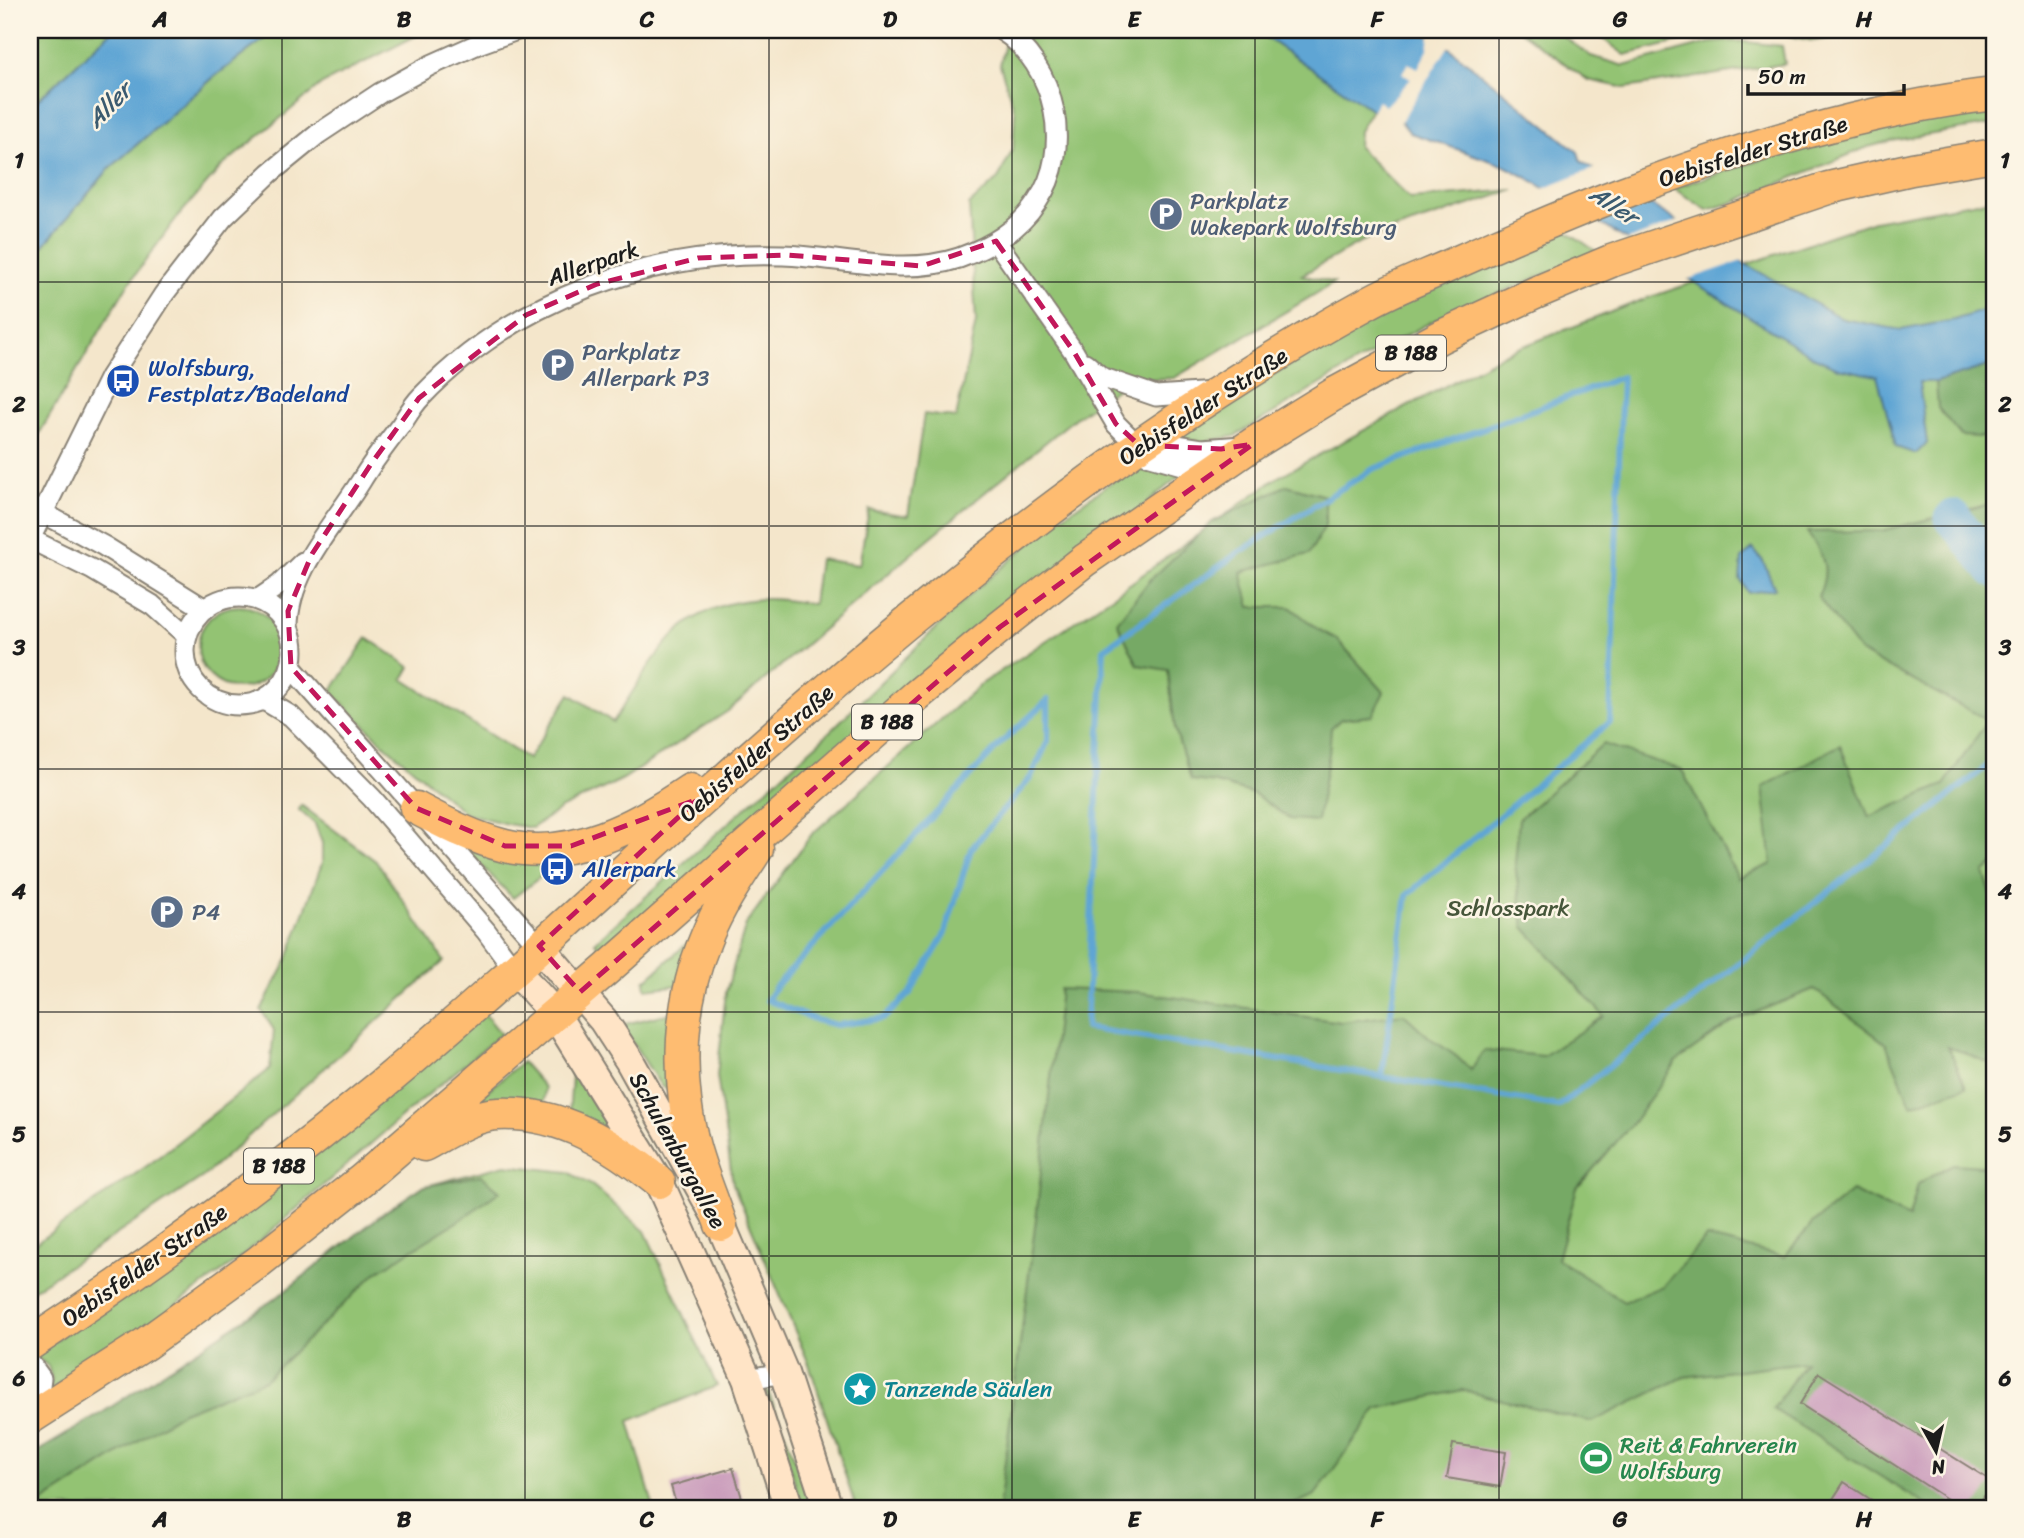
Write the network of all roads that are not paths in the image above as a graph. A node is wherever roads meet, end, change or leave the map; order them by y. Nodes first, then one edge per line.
1 (517, 30) edge
2 (1001, 30) edge
3 (1994, 85) edge
4 (1994, 94) edge
5 (1956, 99) junction
6 (1994, 155) edge
7 (996, 241) junction
8 (1074, 352) junction
9 (1220, 391) junction
10 (1253, 444) junction
11 (1139, 445) junction
12 (1220, 465) junction
13 (36, 510) edge
14 (30, 539) edge
15 (312, 555) junction
16 (257, 600) junction
17 (205, 610) junction
18 (288, 627) junction
19 (187, 636) junction
20 (291, 667) junction
21 (264, 700) junction
22 (784, 727) junction
23 (416, 808) junction
24 (776, 819) junction
25 (539, 946) junction
26 (514, 969) junction
27 (580, 992) junction
28 (555, 1014) junction
29 (362, 1180) junction
30 (659, 1182) junction
31 (721, 1225) junction
32 (30, 1344) edge
33 (30, 1363) edge
34 (783, 1373) junction
35 (747, 1379) junction
36 (30, 1406) edge
37 (30, 1418) edge
38 (789, 1508) edge
39 (828, 1508) edge

1 - 13 street
2 - 7 street, Allerpark
3 - 5 street
4 - 5 main road, Oebisfelder Straße / B 188
5 - 9 main road, Oebisfelder Straße / B 188
6 - 10 main road, B 188
7 - 8 street
7 - 15 street, Allerpark
8 - 9 street
8 - 11 street
9 - 11 main road, Oebisfelder Straße / B 188
10 - 11 street
10 - 12 main road, B 188
11 - 12 street
11 - 22 main road, Oebisfelder Straße / B 188
12 - 24 main road, B 188
13 - 14 street
13 - 17 street
14 - 19 street
15 - 16 street, Allerpark
15 - 18 street, Allerpark
16 - 17 street
16 - 18 street
17 - 19 street
18 - 20 street, Allerpark
19 - 21 street
20 - 21 street
20 - 23 street
21 - 26 street
22 - 23 main road
22 - 25 main road, Oebisfelder Straße / B 188
23 - 25 street
24 - 27 main road, B 188
24 - 31 main road
25 - 26 main road, B 188
25 - 27 street, Schulenburgallee
26 - 28 street, Schulenburgallee
26 - 32 main road, Oebisfelder Straße / B 188
27 - 28 main road, B 188
27 - 31 street, Schulenburgallee
28 - 29 main road, B 188
28 - 30 street, Schulenburgallee
29 - 30 main road
29 - 37 main road, B 188
30 - 35 street, Schulenburgallee
31 - 34 street, Schulenburgallee
33 - 36 street
34 - 35 street
34 - 39 street, Schulenburgallee
35 - 38 street, Schulenburgallee

